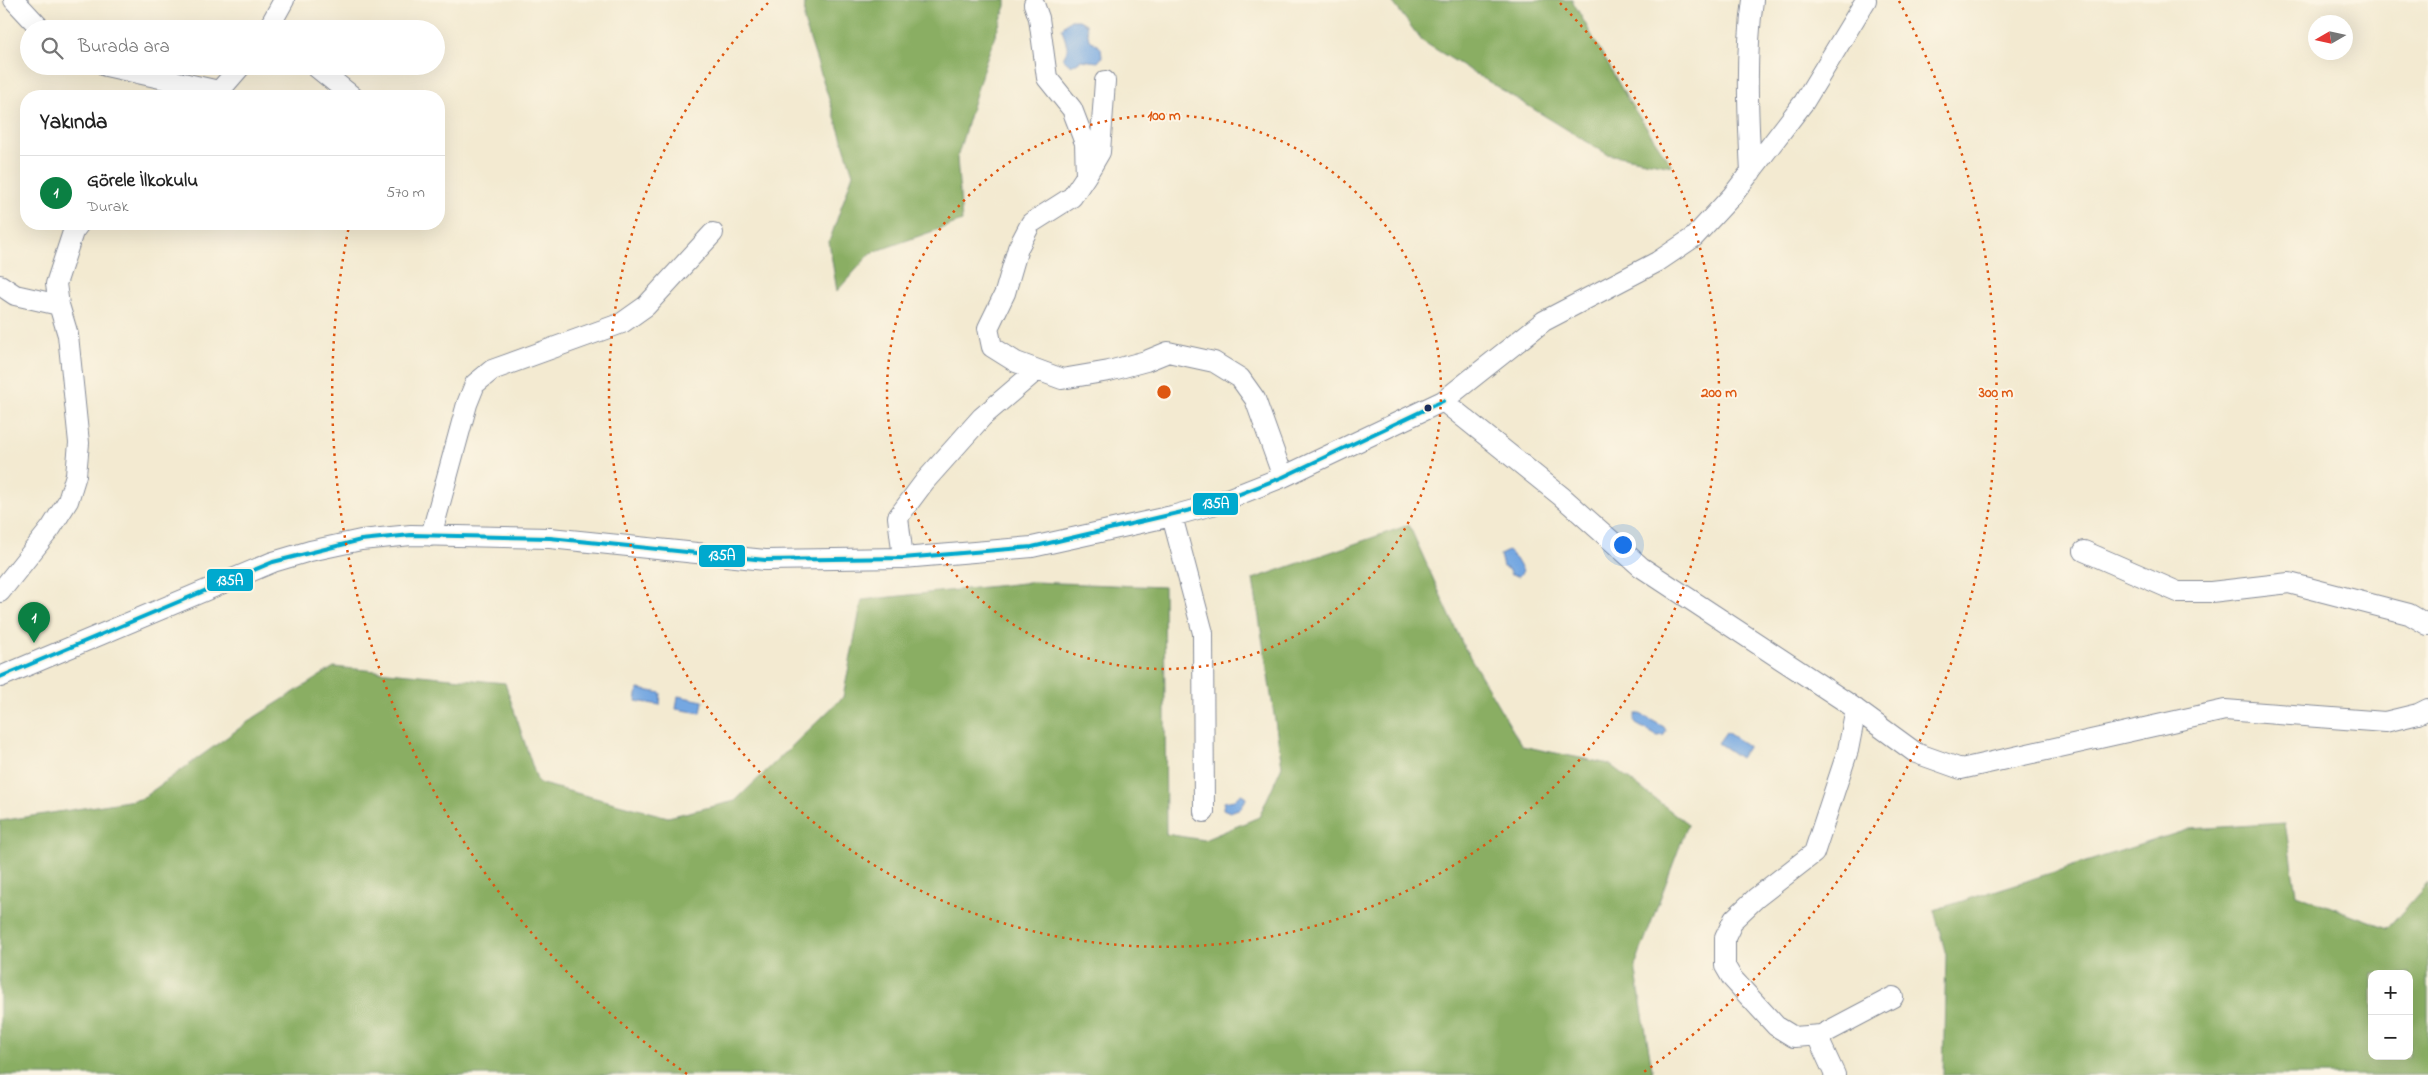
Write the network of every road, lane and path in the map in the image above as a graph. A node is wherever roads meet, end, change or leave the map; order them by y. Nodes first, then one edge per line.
1 (14, 0) edge
2 (284, 0) edge
3 (1753, 0) edge
4 (1866, 0) edge
5 (1034, 4) dead end
6 (33, 20) edge
7 (273, 20) edge
8 (142, 75) edge
9 (233, 75) edge
10 (326, 75) edge
11 (1105, 81) dead end
12 (201, 90) edge
13 (220, 90) edge
14 (345, 90) edge
15 (1751, 172) junction
16 (1086, 176) junction
17 (74, 230) edge
18 (713, 233) dead end
19 (0, 285) edge
20 (58, 305) junction
21 (1037, 370) junction
22 (1443, 401) junction
23 (1283, 477) junction
24 (1172, 516) junction
25 (431, 536) junction
26 (2084, 552) dead end
27 (903, 558) junction
28 (0, 592) edge
29 (2428, 625) edge
30 (0, 676) edge
31 (1856, 709) junction
32 (2428, 709) edge
33 (1204, 812) dead end
34 (1893, 997) dead end
35 (1817, 1036) junction
36 (1835, 1075) edge

1 - 6 street
2 - 7 street
3 - 15 street
4 - 15 street
5 - 16 street
8 - 12 street
9 - 13 street
10 - 14 street
11 - 16 street
15 - 22 street
16 - 21 street
17 - 20 street
18 - 25 street
19 - 20 street
20 - 28 street
21 - 23 street
21 - 27 street
22 - 23 street
22 - 31 street
23 - 24 street
24 - 27 street
24 - 33 street
25 - 27 street
25 - 30 street
26 - 29 street
31 - 32 street
31 - 35 street
34 - 35 street
35 - 36 street

